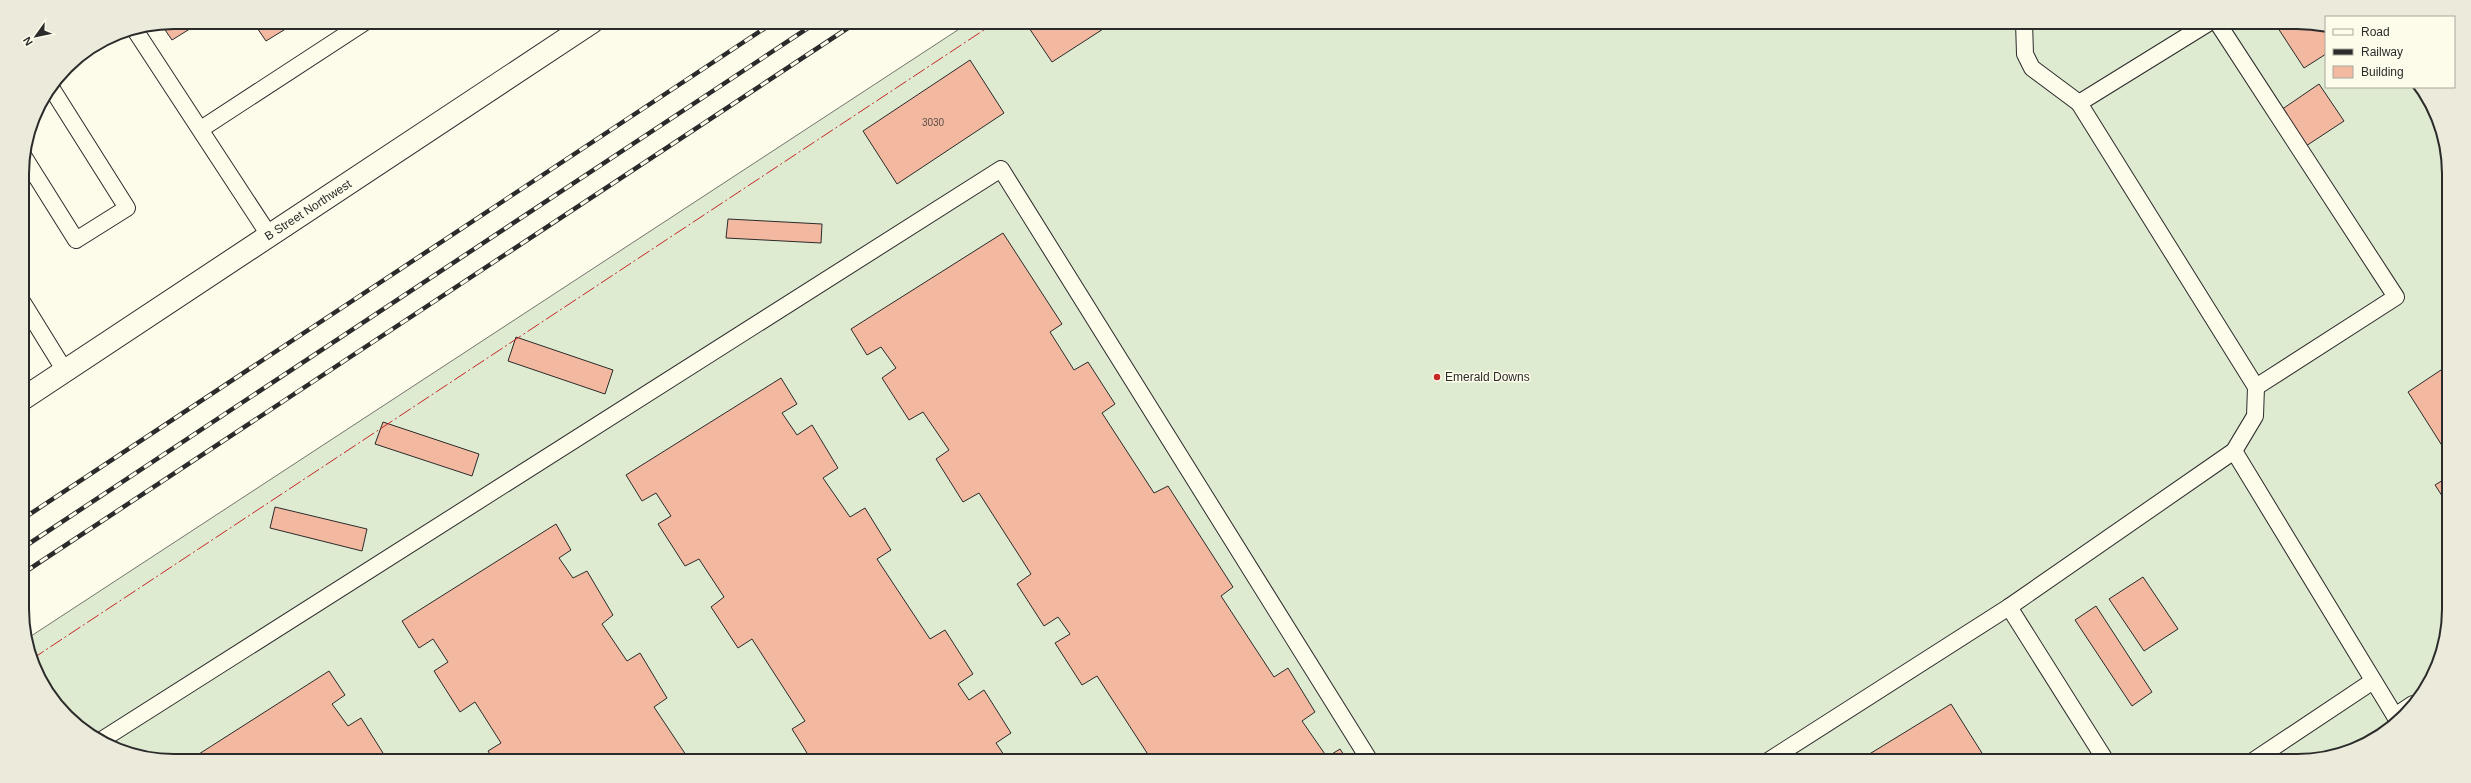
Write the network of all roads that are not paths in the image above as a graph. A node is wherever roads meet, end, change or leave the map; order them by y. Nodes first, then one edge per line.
1 (354, 29) edge
2 (578, 29) edge
3 (2024, 29) edge
4 (2199, 29) edge
5 (2222, 29) edge
6 (137, 34) edge
7 (54, 92) edge
8 (2079, 103) junction
9 (201, 129) junction
10 (29, 165) edge
11 (269, 235) junction
12 (29, 312) edge
13 (66, 370) junction
14 (2256, 387) junction
15 (29, 395) edge
16 (2234, 451) junction
17 (2009, 607) junction
18 (2373, 681) junction
19 (2395, 716) edge
20 (106, 737) edge
21 (1366, 754) edge
22 (1779, 754) edge
23 (2102, 754) edge
24 (2264, 754) edge

1 - 9 lane
2 - 11 street, B Street Northwest
3 - 8 lane
4 - 8 lane
5 - 14 lane
6 - 9 lane
7 - 10 lane
8 - 14 lane
9 - 11 lane
11 - 13 street, B Street Northwest
12 - 13 lane
13 - 15 street, B Street Northwest
14 - 16 lane
16 - 17 lane
16 - 18 lane
17 - 22 lane
17 - 23 lane
18 - 19 lane
18 - 24 lane
20 - 21 lane

